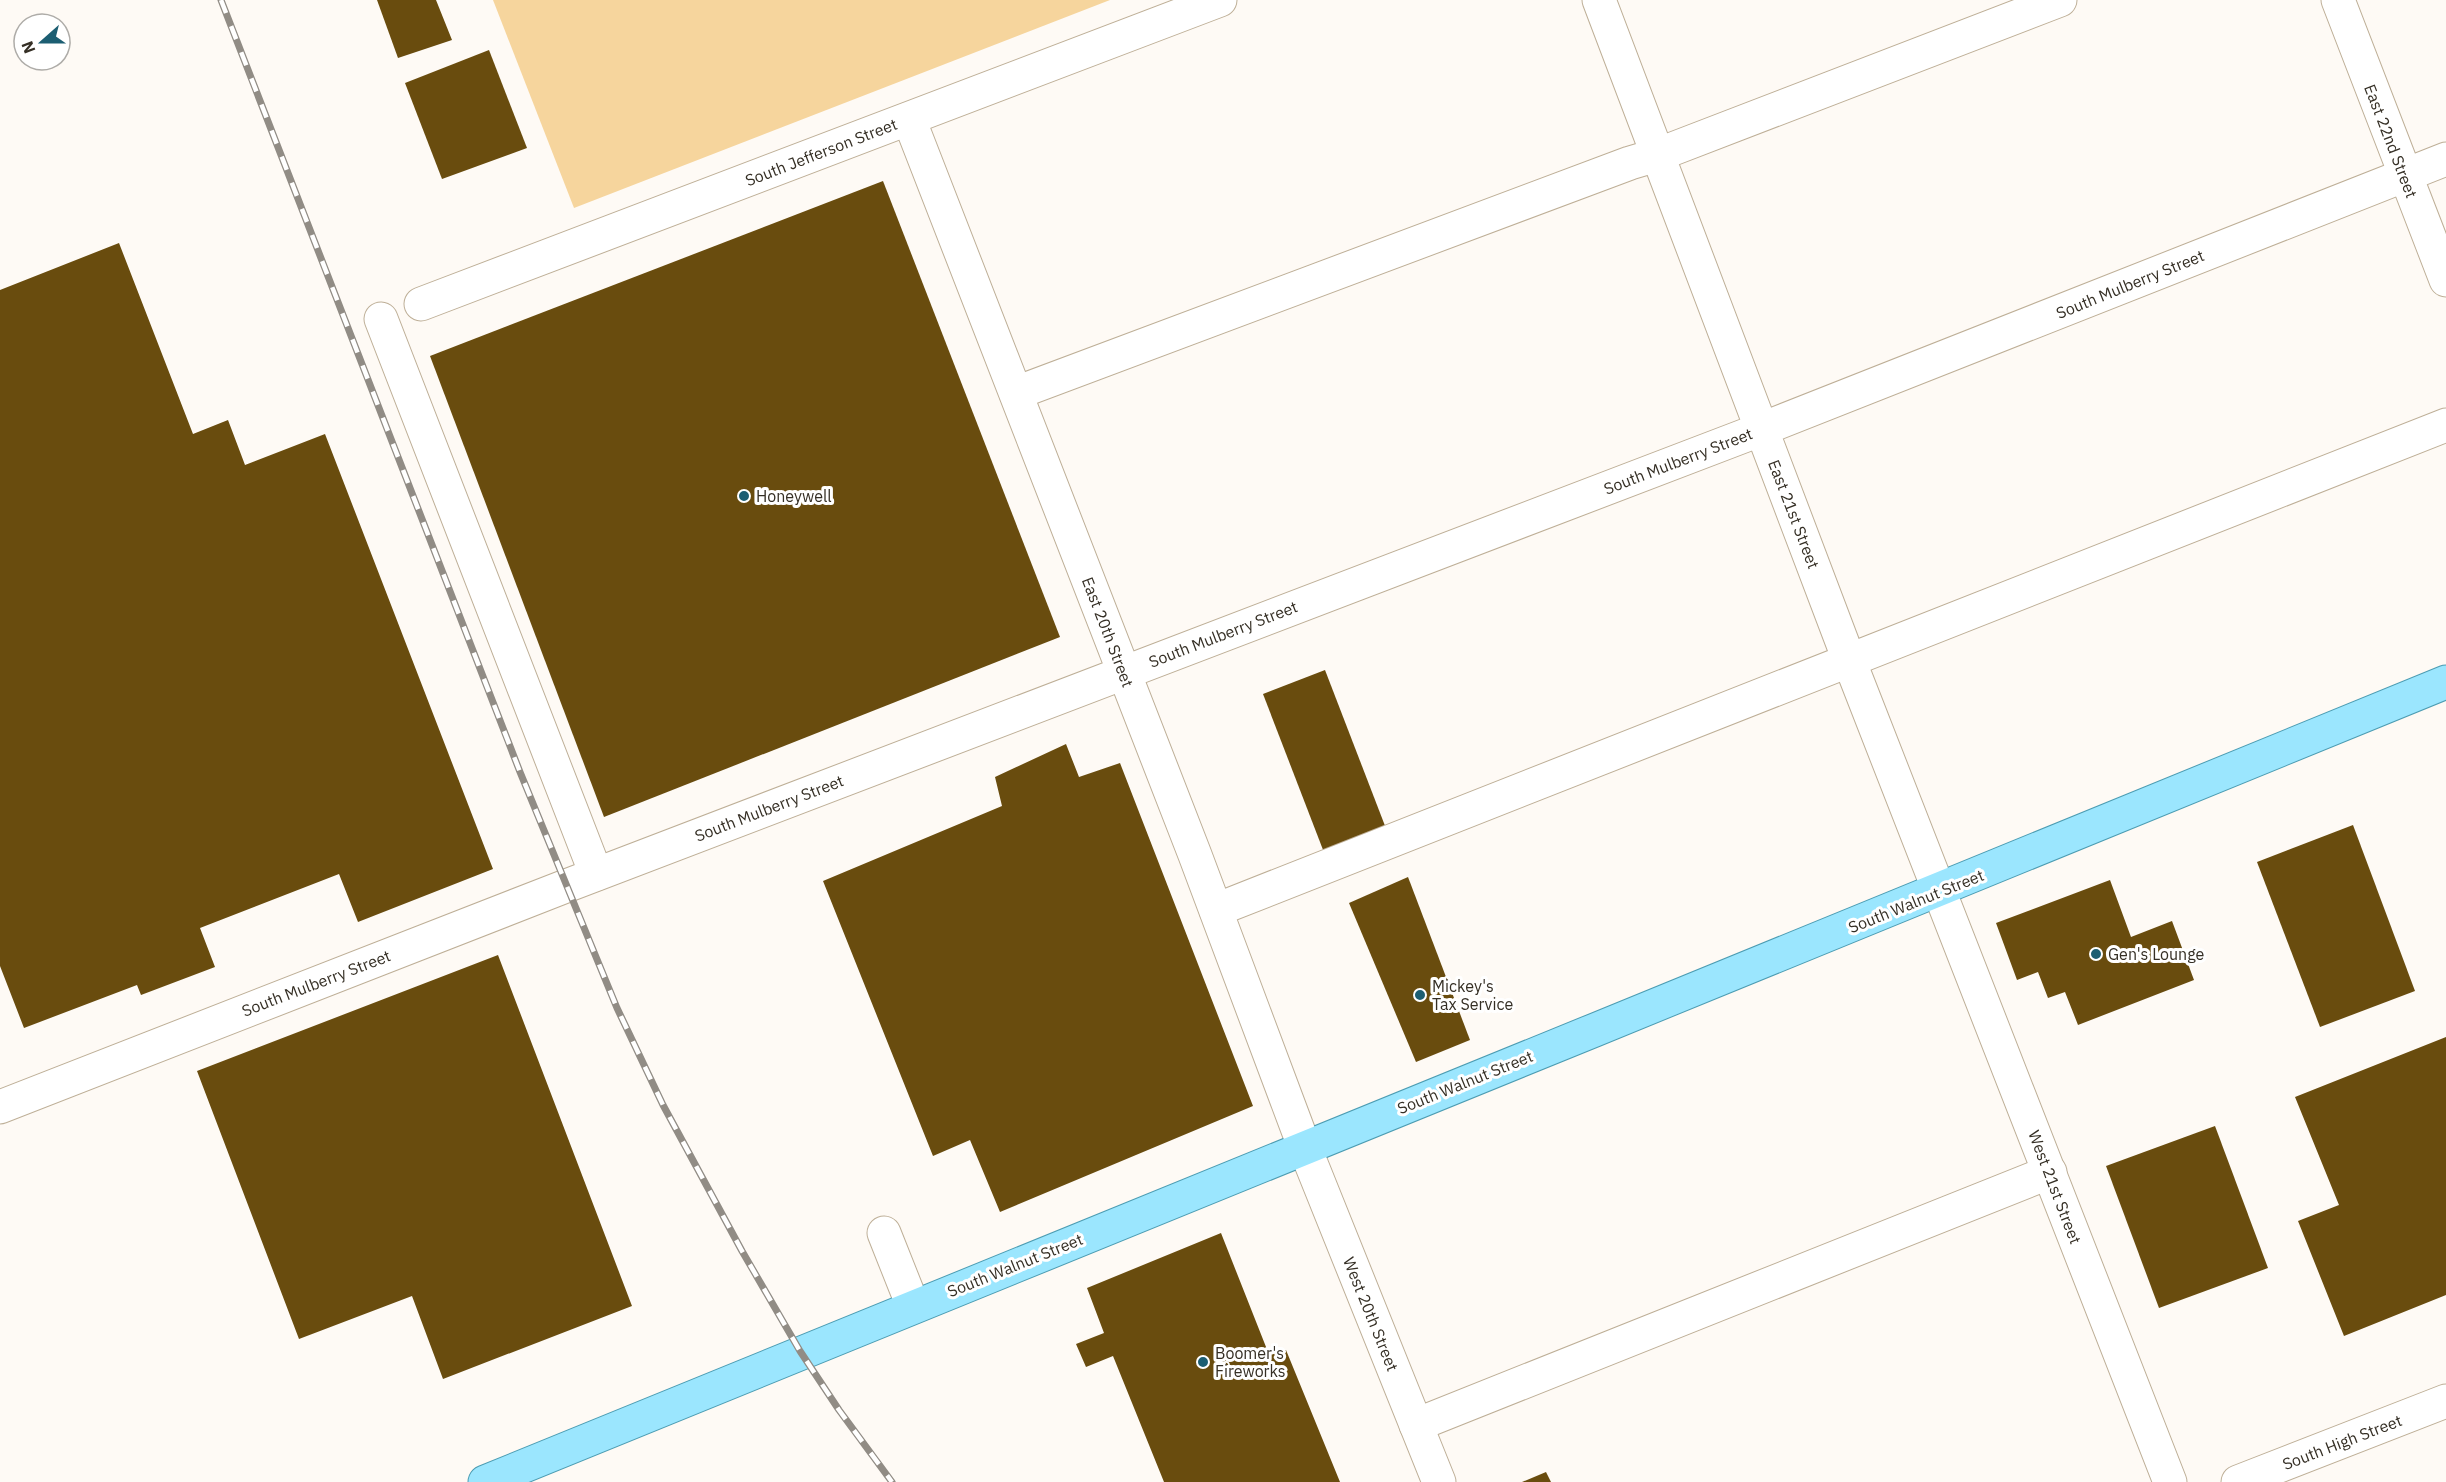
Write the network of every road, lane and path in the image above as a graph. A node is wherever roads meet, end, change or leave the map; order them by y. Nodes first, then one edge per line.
1 (1220, 0) edge
2 (1599, 0) edge
3 (2060, 0) edge
4 (2338, 0) edge
5 (909, 119) junction
6 (1657, 155) junction
7 (2446, 159) edge
8 (2404, 175) junction
9 (2446, 280) edge
10 (422, 304) dead end
11 (381, 319) dead end
12 (1016, 393) junction
13 (2446, 425) edge
14 (1762, 429) junction
15 (1849, 660) junction
16 (1123, 672) junction
17 (2446, 682) edge
18 (596, 874) junction
19 (1939, 892) junction
20 (1216, 910) junction
21 (0, 1107) edge
22 (1304, 1146) junction
23 (2050, 1172) junction
24 (884, 1233) dead end
25 (913, 1306) junction
26 (2446, 1401) edge
27 (1416, 1425) junction
28 (485, 1482) edge
29 (1439, 1482) edge
30 (2170, 1482) edge
31 (2238, 1482) edge

1 - 5 street, South Jefferson Street
2 - 6 street, East 21st Street
3 - 6 street
4 - 8 street, East 22nd Street
5 - 10 street, South Jefferson Street
5 - 12 street, East 20th Street
6 - 12 street
6 - 14 street, East 21st Street
7 - 8 street, South Mulberry Street
8 - 9 street, East 22nd Street
8 - 14 street, South Mulberry Street
11 - 18 street
12 - 16 street, East 20th Street
13 - 15 street
14 - 15 street, East 21st Street
14 - 16 street, South Mulberry Street
15 - 19 street, East 21st Street
15 - 20 street
16 - 18 street, South Mulberry Street
16 - 20 street, East 20th Street
17 - 19 main road, South Walnut Street
18 - 21 street, South Mulberry Street
19 - 22 main road, South Walnut Street
19 - 23 street, West 21st Street
20 - 22 street, East 20th Street
22 - 25 main road, South Walnut Street
22 - 27 street, West 20th Street
23 - 27 street
23 - 30 street, West 21st Street
24 - 25 street
25 - 28 main road, South Walnut Street
26 - 31 street, South High Street
27 - 29 street, West 20th Street

